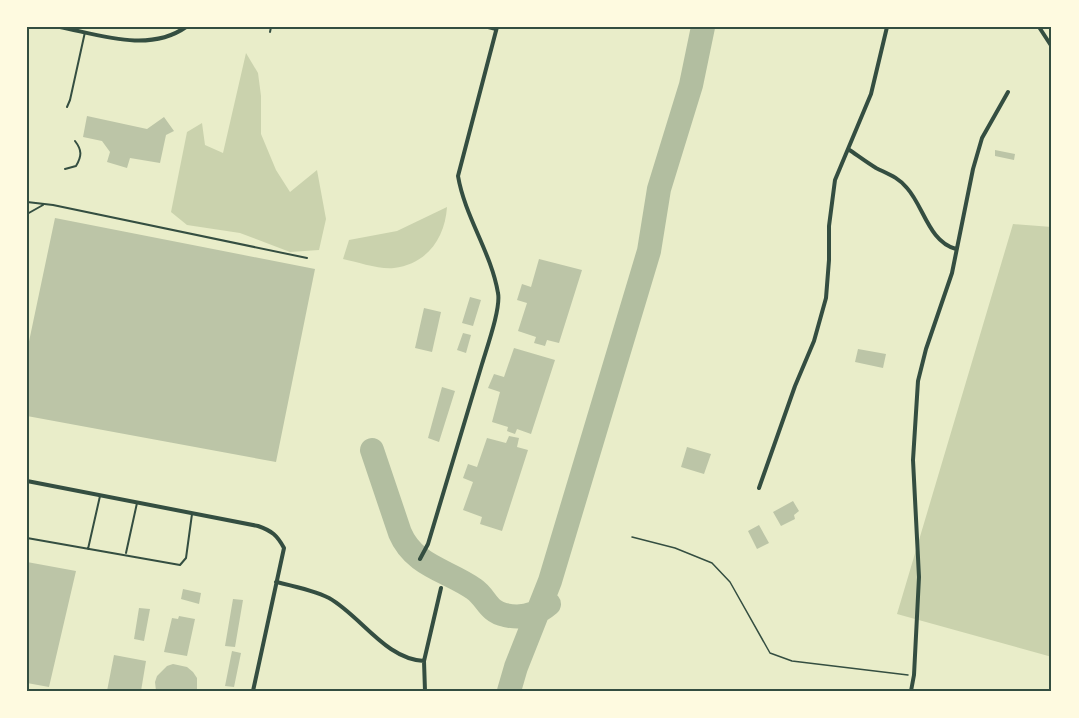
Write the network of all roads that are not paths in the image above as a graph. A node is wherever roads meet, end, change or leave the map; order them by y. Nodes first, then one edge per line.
1 (60, 27) edge
2 (186, 27) edge
3 (271, 27) edge
4 (484, 27) edge
5 (887, 27) edge
6 (1039, 27) edge
7 (497, 28) edge
8 (85, 32) junction
9 (270, 32) dead end
10 (1052, 47) edge
11 (1008, 92) dead end
12 (67, 107) dead end
13 (75, 141) dead end
14 (848, 149) junction
15 (65, 169) dead end
16 (27, 202) edge
17 (45, 204) junction
18 (27, 214) edge
19 (957, 249) junction
20 (307, 258) dead end
21 (27, 481) edge
22 (759, 488) dead end
23 (100, 496) junction
24 (137, 503) junction
25 (192, 514) junction
26 (27, 538) edge
27 (88, 549) junction
28 (125, 554) junction
29 (420, 559) dead end
30 (276, 582) junction
31 (441, 588) dead end
32 (424, 661) junction
33 (254, 691) edge
34 (425, 691) edge
35 (911, 691) edge

1 - 8 street
2 - 8 street
3 - 9 lane
4 - 7 lane
5 - 14 street
6 - 10 street
7 - 29 street
8 - 12 lane
11 - 19 street
13 - 15 lane
14 - 19 street
14 - 22 street
16 - 17 lane
17 - 18 lane
17 - 20 lane
19 - 35 street
21 - 23 street
23 - 24 street
23 - 27 lane
24 - 25 street
24 - 28 lane
25 - 28 lane
25 - 30 street
26 - 27 lane
27 - 28 lane
30 - 32 street
30 - 33 street
31 - 32 street
32 - 34 street

